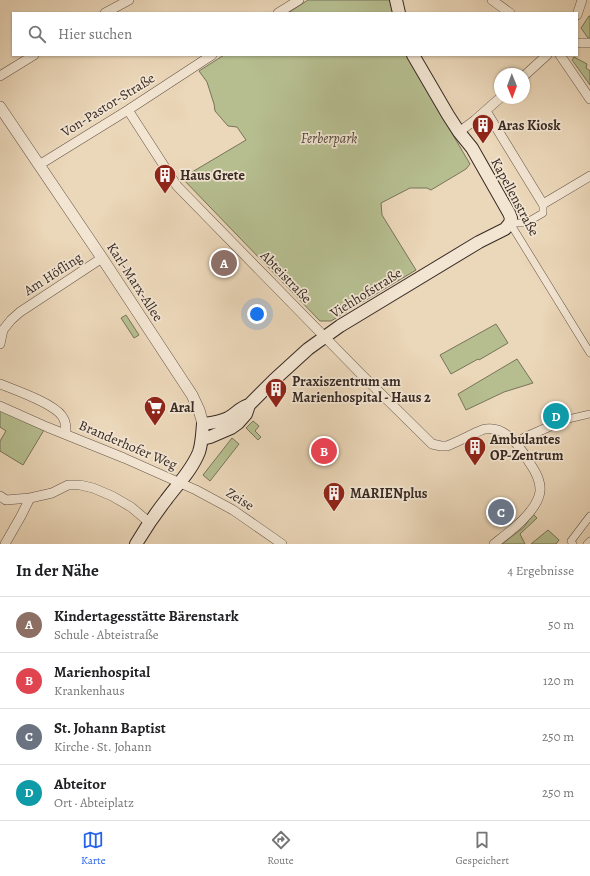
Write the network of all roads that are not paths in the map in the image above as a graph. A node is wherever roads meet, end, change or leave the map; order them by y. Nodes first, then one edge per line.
1 (129, 0) edge
2 (298, 0) edge
3 (396, 0) edge
4 (492, 0) edge
5 (582, 0) edge
6 (107, 12) edge
7 (280, 12) edge
8 (399, 12) edge
9 (509, 12) edge
10 (578, 12) edge
11 (578, 43) edge
12 (590, 43) edge
13 (32, 56) edge
14 (210, 56) edge
15 (414, 56) edge
16 (546, 56) edge
17 (561, 56) edge
18 (530, 71) edge
19 (0, 76) edge
20 (590, 99) edge
21 (494, 104) edge
22 (0, 107) edge
23 (128, 110) junction
24 (486, 111) junction
25 (459, 132) junction
26 (39, 165) junction
27 (590, 176) edge
28 (543, 204) junction
29 (510, 223) junction
30 (102, 258) junction
31 (2, 329) edge
32 (324, 337) junction
33 (0, 344) edge
34 (590, 353) edge
35 (0, 384) edge
36 (249, 405) junction
37 (0, 406) edge
38 (590, 414) edge
39 (559, 422) joint
40 (203, 424) junction
41 (66, 434) junction
42 (202, 439) junction
43 (516, 443) junction
44 (179, 482) junction
45 (0, 496) edge
46 (30, 498) junction
47 (590, 516) edge
48 (150, 523) junction
49 (590, 540) edge
50 (4, 544) edge
51 (136, 544) edge
52 (282, 544) edge
53 (494, 544) edge
54 (573, 544) edge
55 (587, 544) edge

1 - 6 street
2 - 7 street
3 - 8 main road
4 - 9 street
5 - 10 street
11 - 12 street
13 - 19 street
14 - 23 street, Von-Pastor-Straße
15 - 25 main road, Kapellenstraße
16 - 18 street
17 - 20 street
21 - 24 street
22 - 26 street, Karl-Marx-Allee
23 - 26 street, Von-Pastor-Straße
23 - 32 street, Abteistraße
24 - 25 street
24 - 28 street, Kapellenstraße
25 - 29 main road, Kapellenstraße
26 - 30 street, Karl-Marx-Allee
27 - 28 street
28 - 29 street
29 - 32 main road, Viehhofstraße
29 - 34 street, Kapellenstraße
30 - 31 street, Am Höfling
30 - 40 street, Karl-Marx-Allee
31 - 33 street, Am Höfling
32 - 36 main road, Viehhofstraße
32 - 43 street, Abteistraße
35 - 41 street, Branderhofer Weg
36 - 40 main road, Viehhofstraße
36 - 42 main road, Viehhofstraße
37 - 41 street, Branderhofer Weg
38 - 39 street
39 - 43 street
40 - 42 main road, Karl-Marx-Allee
41 - 44 street, Branderhofer Weg
42 - 44 main road, Karl-Marx-Allee
43 - 53 street
44 - 48 main road, Karl-Marx-Allee
44 - 52 street, Zeise
45 - 46 street
46 - 48 street
46 - 50 street
47 - 54 street
48 - 51 main road, Karl-Marx-Allee
49 - 55 street

